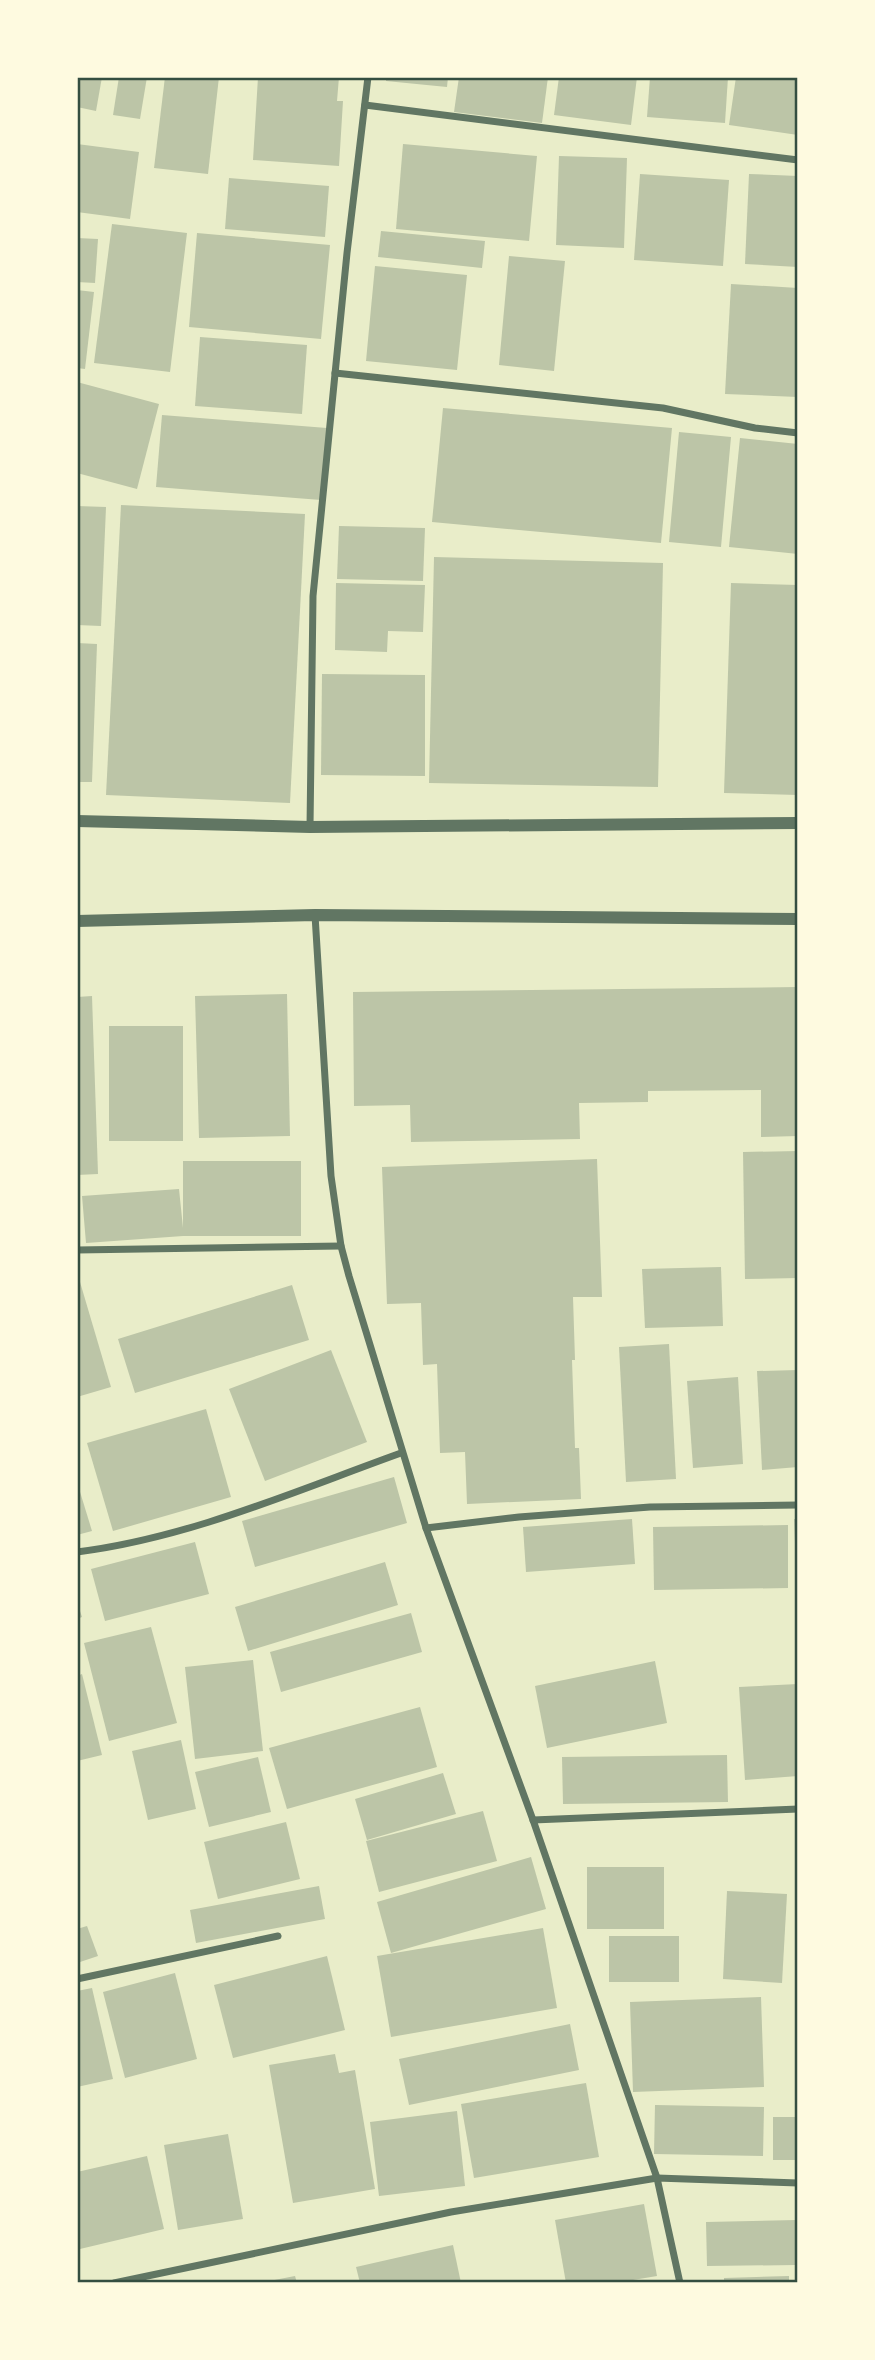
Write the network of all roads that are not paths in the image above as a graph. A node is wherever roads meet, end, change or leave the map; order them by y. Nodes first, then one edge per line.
1 (368, 77) edge
2 (365, 105) junction
3 (798, 160) edge
4 (335, 373) junction
5 (798, 433) edge
6 (77, 821) edge
7 (798, 824) edge
8 (310, 827) junction
9 (315, 915) junction
10 (798, 919) edge
11 (77, 920) edge
12 (341, 1245) junction
13 (77, 1250) edge
14 (401, 1453) junction
15 (798, 1505) edge
16 (426, 1528) junction
17 (77, 1552) edge
18 (798, 1809) edge
19 (533, 1820) junction
20 (278, 1936) dead end
21 (77, 1979) edge
22 (657, 2178) junction
23 (798, 2183) edge
24 (114, 2283) edge
25 (680, 2283) edge

1 - 2 street
2 - 3 street
2 - 4 street
4 - 5 street
4 - 8 street
6 - 8 street
7 - 8 street
9 - 10 street
9 - 11 street
9 - 12 street
12 - 13 street
12 - 14 street
14 - 16 street
14 - 17 street
15 - 16 street
16 - 19 street
18 - 19 street
19 - 22 street
20 - 21 street
22 - 23 street
22 - 24 street
22 - 25 street

